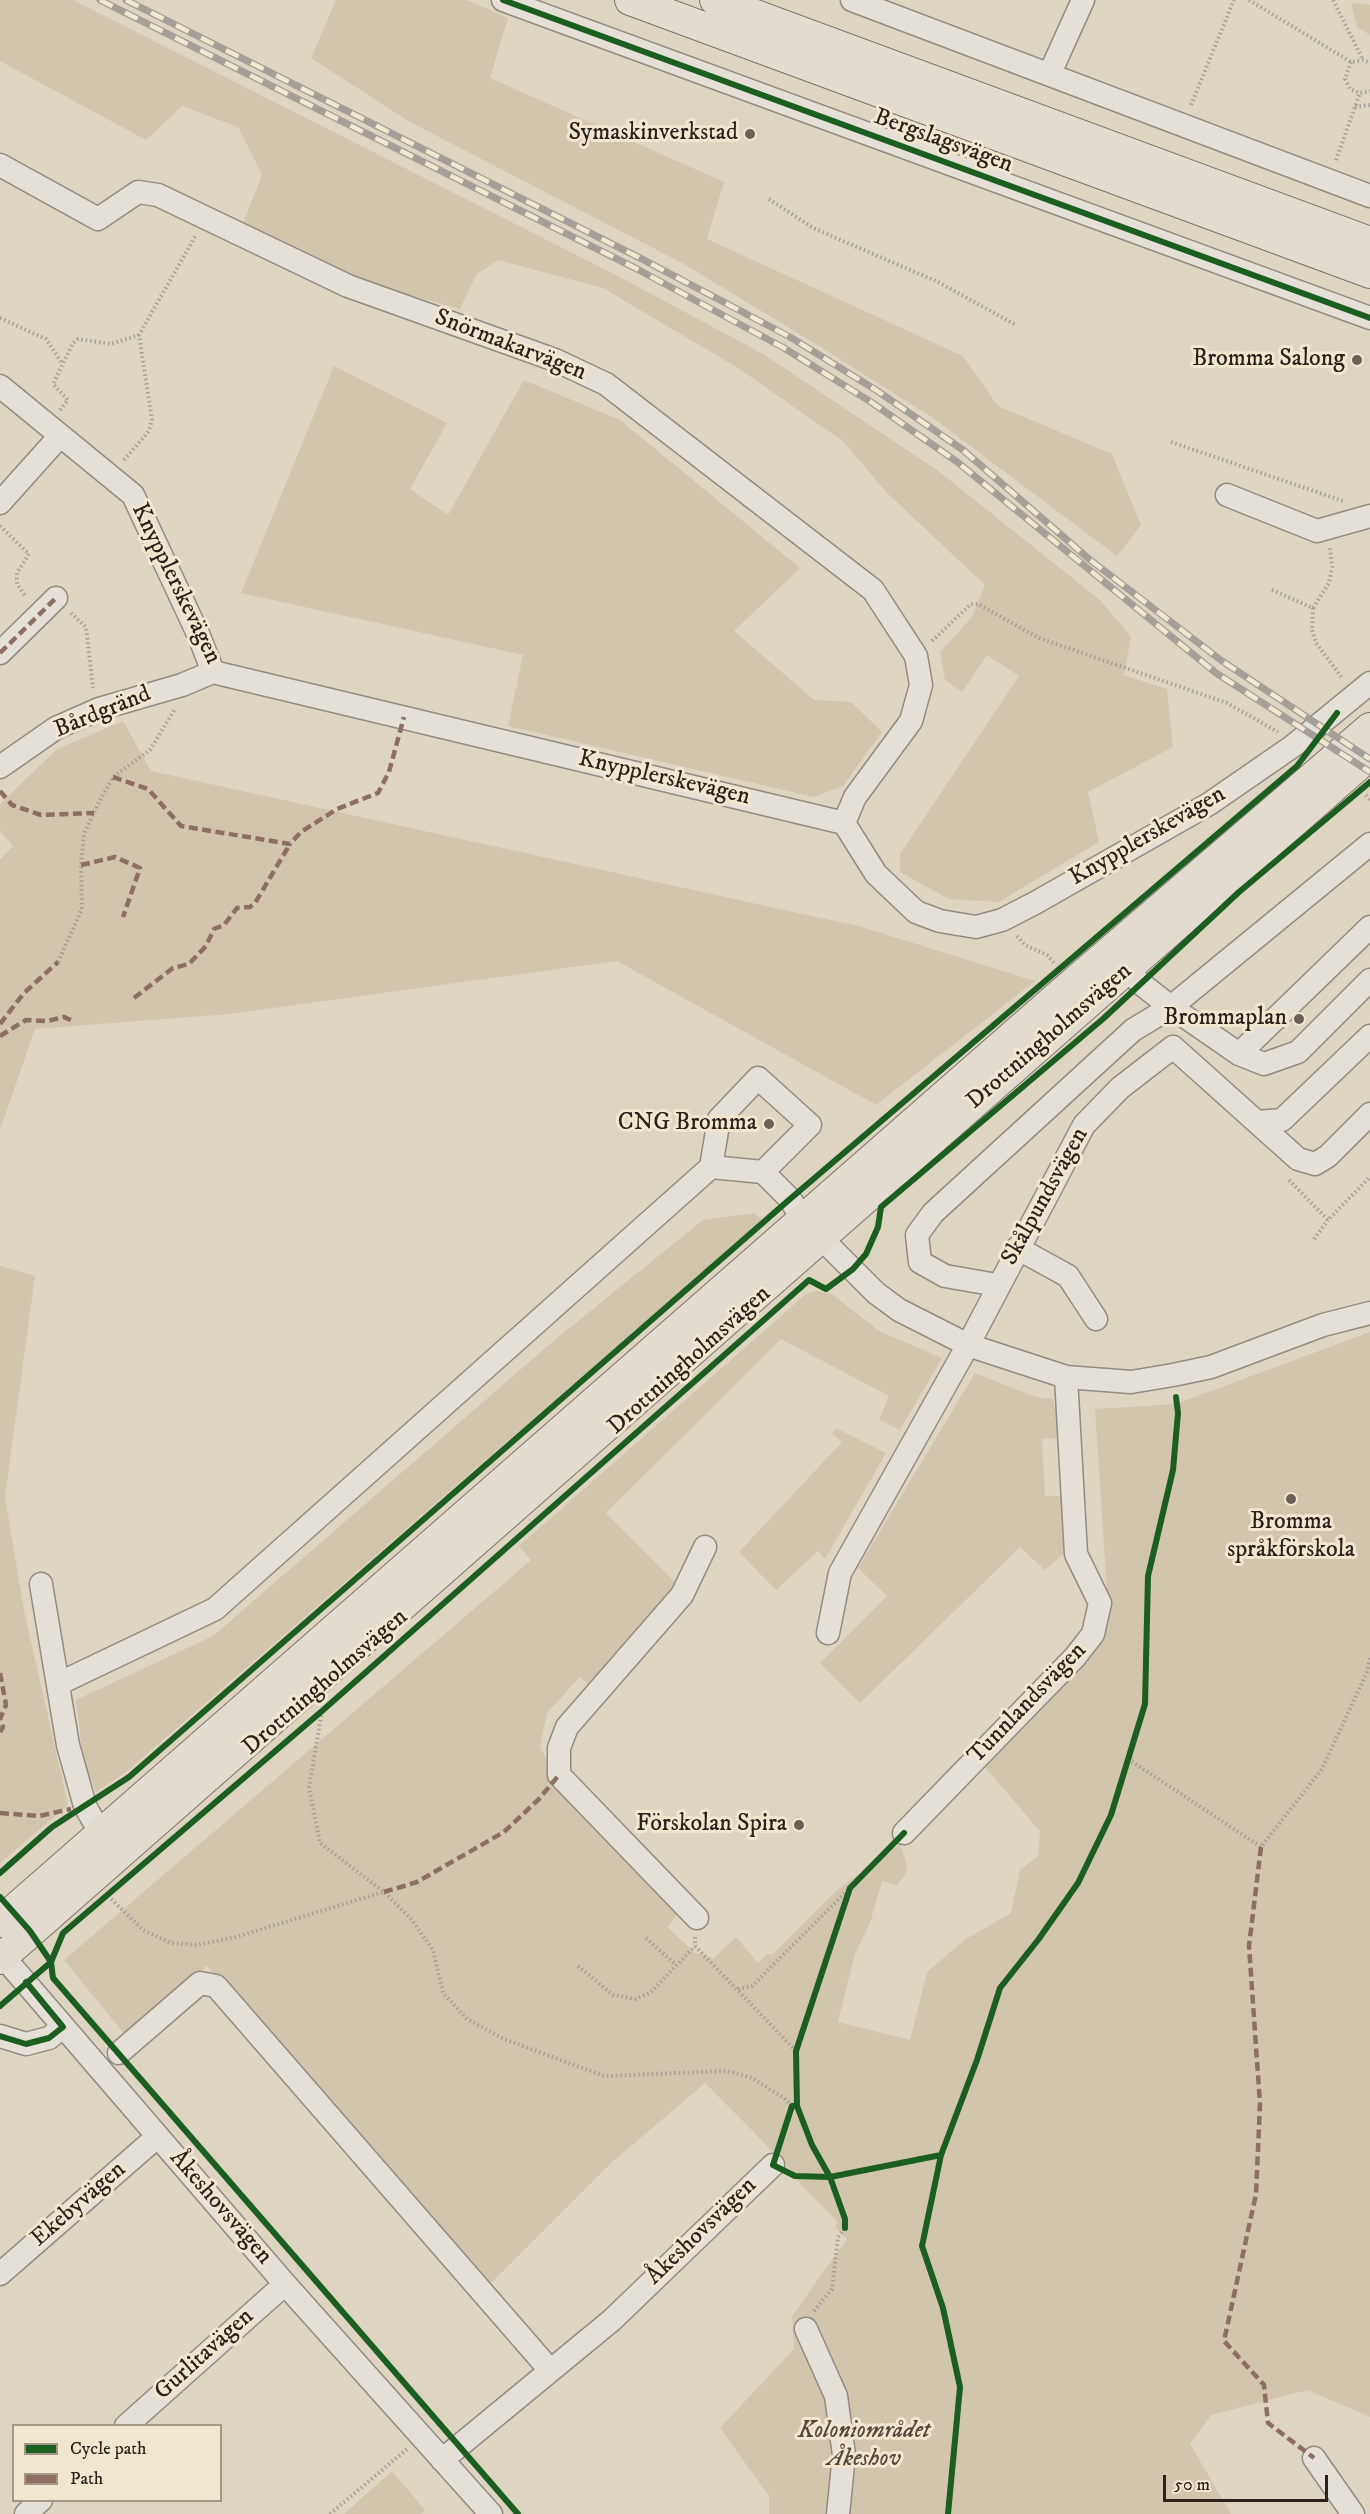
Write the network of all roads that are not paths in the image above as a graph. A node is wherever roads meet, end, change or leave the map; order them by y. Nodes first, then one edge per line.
1 (503, 0) edge
2 (630, 0) edge
3 (715, 0) edge
4 (852, 0) edge
5 (1083, 0) edge
6 (1050, 73) junction
7 (0, 165) edge
8 (1370, 196) edge
9 (1370, 242) edge
10 (1370, 273) edge
11 (1370, 318) edge
12 (0, 386) edge
13 (53, 432) junction
14 (1227, 495) dead end
15 (0, 503) edge
16 (1370, 516) edge
17 (48, 606) road end
18 (0, 652) edge
19 (213, 672) junction
20 (1360, 684) edge
21 (1370, 728) edge
22 (1370, 755) edge
23 (0, 767) edge
24 (844, 823) junction
25 (1370, 844) edge
26 (1370, 927) edge
27 (1119, 961) junction
28 (1370, 980) edge
29 (1171, 1007) junction
30 (1370, 1036) edge
31 (1173, 1047) junction
32 (1239, 1054) junction
33 (1370, 1114) edge
34 (1257, 1122) junction
35 (711, 1167) junction
36 (763, 1172) junction
37 (812, 1229) junction
38 (1017, 1248) junction
39 (997, 1285) junction
40 (1370, 1313) edge
41 (1096, 1319) dead end
42 (968, 1345) junction
43 (1066, 1377) junction
44 (705, 1547) dead end
45 (41, 1584) dead end
46 (828, 1633) dead end
47 (58, 1684) junction
48 (904, 1833) dead end
49 (101, 1834) junction
50 (697, 1918) road end
51 (0, 1922) edge
52 (1, 1956) edge
53 (63, 2027) junction
54 (0, 2036) edge
55 (119, 2053) dead end
56 (158, 2136) junction
57 (773, 2165) dead end
58 (0, 2274) edge
59 (285, 2284) junction
60 (806, 2329) road end
61 (550, 2370) junction
62 (128, 2424) edge
63 (1314, 2458) dead end
64 (442, 2460) junction
65 (39, 2502) edge
66 (26, 2514) edge
67 (491, 2514) edge
68 (838, 2514) edge
69 (1353, 2514) edge

1 - 11 street, Bergslagsvägen
2 - 10 main road, Bergslagsvägen
3 - 9 main road
4 - 6 street
5 - 6 street
6 - 8 street
7 - 24 street, Snörmakarvägen
12 - 13 street, Knypplerskevägen
13 - 15 street
13 - 19 street, Knypplerskevägen
14 - 16 street
17 - 18 street
19 - 23 street, Bårdgränd
19 - 24 street, Knypplerskevägen
20 - 24 street, Knypplerskevägen
21 - 27 main road, Drottningholmsvägen
22 - 27 main road, Drottningholmsvägen
25 - 29 street
26 - 32 street
27 - 29 street
27 - 37 main road, Drottningholmsvägen
28 - 32 street
29 - 31 street
29 - 32 street
29 - 39 street
30 - 34 street
31 - 34 street
31 - 38 street, Skålpundsvägen
33 - 34 street
35 - 36 street
35 - 36 street
35 - 47 street
36 - 37 street
37 - 42 street
37 - 49 main road, Drottningholmsvägen
37 - 52 main road, Drottningholmsvägen
38 - 39 street, Skålpundsvägen
38 - 41 street
39 - 42 street, Skålpundsvägen
40 - 43 street
42 - 43 street
42 - 46 street, Skålpundsvägen
43 - 48 street, Tunnlandsvägen
44 - 50 street
45 - 47 street
47 - 49 street
49 - 51 main road, Drottningholmsvägen
52 - 53 street, Åkeshovsvägen
53 - 54 street
53 - 56 street, Åkeshovsvägen
55 - 61 street
56 - 58 street, Ekebyvägen
56 - 59 street, Åkeshovsvägen
57 - 61 street, Åkeshovsvägen
59 - 62 street, Gurlitavägen
59 - 64 street, Åkeshovsvägen
60 - 68 street
61 - 64 street, Åkeshovsvägen
63 - 69 street
64 - 67 street, Åkeshovsvägen
65 - 66 street

